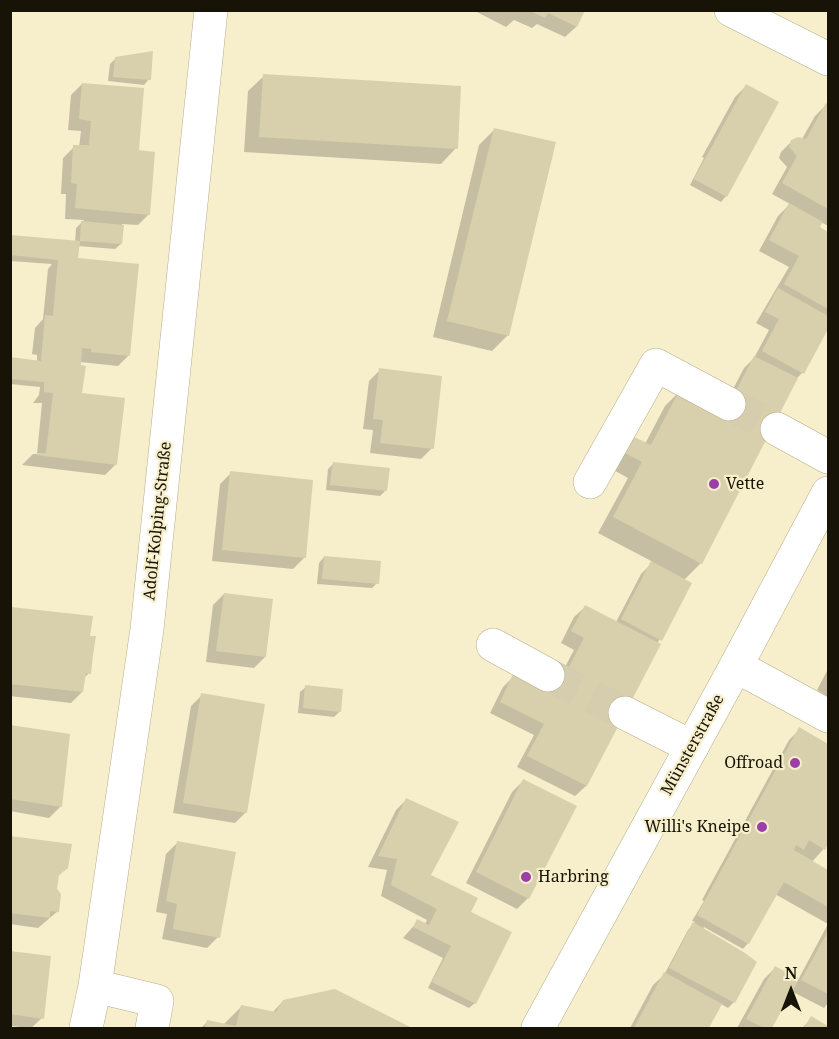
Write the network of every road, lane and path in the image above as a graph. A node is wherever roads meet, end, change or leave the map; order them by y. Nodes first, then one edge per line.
1 (211, 10) edge
2 (731, 10) edge
3 (779, 21) edge
4 (828, 58) edge
5 (729, 404) tunnel mouth
6 (777, 429) tunnel mouth
7 (828, 457) edge
8 (590, 482) dead end
9 (828, 493) edge
10 (493, 645) dead end
11 (736, 666) junction
12 (549, 675) tunnel mouth
13 (625, 713) tunnel mouth
14 (828, 716) edge
15 (692, 747) junction
16 (95, 986) junction
17 (86, 1029) edge
18 (152, 1029) edge
19 (538, 1029) edge

1 - 16 street, Adolf-Kolping-Straße
2 - 3 street
3 - 4 street
5 - 8 street
6 - 7 street
9 - 11 street, Münsterstraße
10 - 12 street
11 - 14 street
11 - 15 street, Münsterstraße
13 - 15 street
15 - 19 street, Münsterstraße
16 - 17 street, Adolf-Kolping-Straße
16 - 18 street

